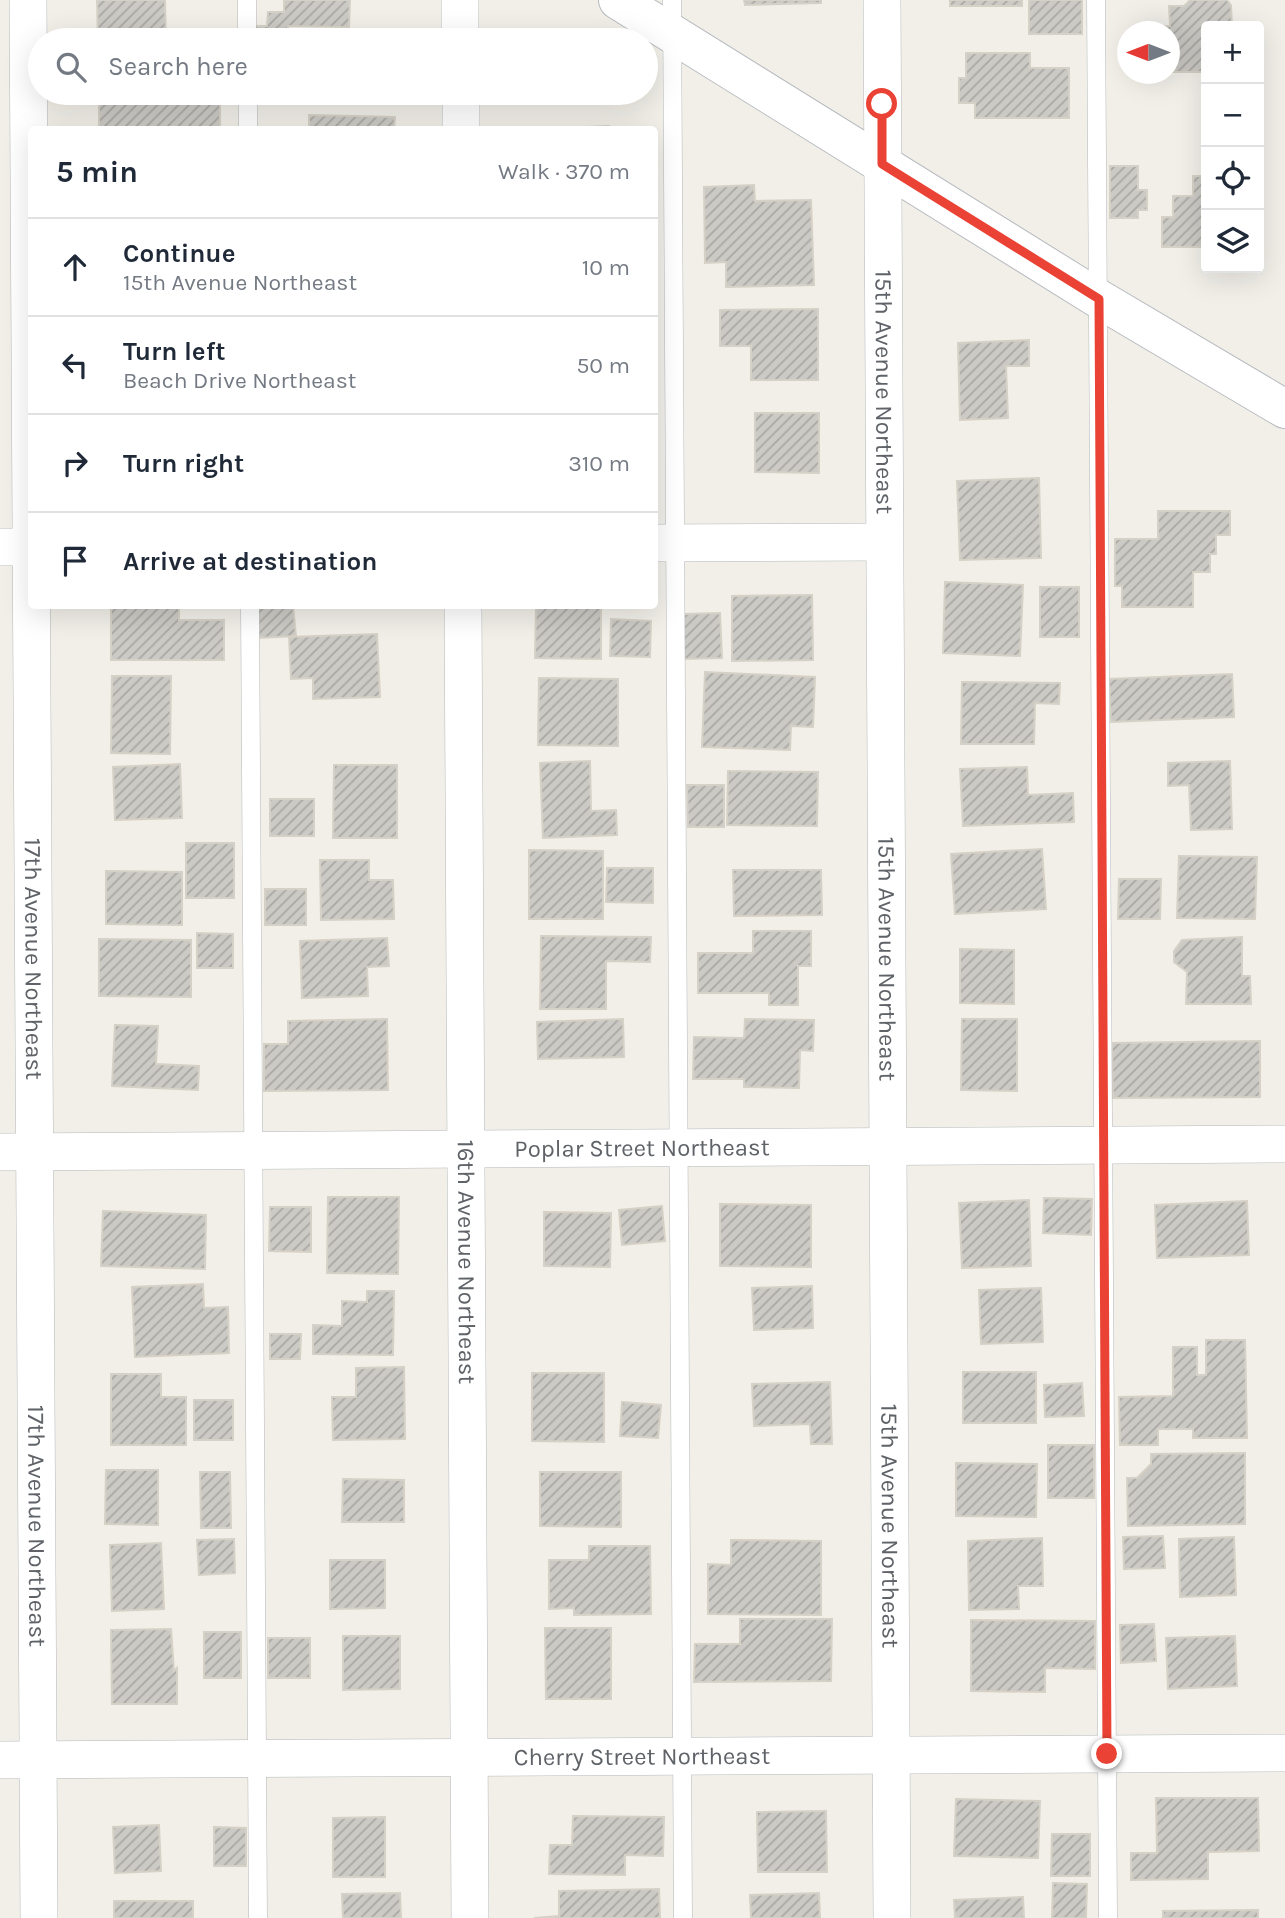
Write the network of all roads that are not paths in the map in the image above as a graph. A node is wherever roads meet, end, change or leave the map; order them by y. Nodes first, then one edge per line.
1 (28, 0) edge
2 (247, 0) edge
3 (460, 0) edge
4 (618, 0) edge
5 (882, 0) edge
6 (1096, 0) edge
7 (673, 16) edge
8 (28, 28) edge
9 (247, 28) edge
10 (460, 28) edge
11 (29, 105) edge
12 (248, 105) edge
13 (461, 105) edge
14 (29, 126) edge
15 (248, 126) edge
16 (461, 126) edge
17 (882, 164) junction
18 (1099, 299) junction
19 (1285, 409) edge
20 (884, 542) junction
21 (665, 543) edge
22 (0, 547) edge
23 (28, 547) edge
24 (30, 609) edge
25 (250, 609) edge
26 (463, 609) edge
27 (1285, 1144) edge
28 (888, 1146) junction
29 (1104, 1146) junction
30 (679, 1148) junction
31 (466, 1149) junction
32 (254, 1150) junction
33 (17, 1152) edge
34 (1285, 1753) edge
35 (1107, 1754) junction
36 (891, 1755) junction
37 (682, 1756) junction
38 (469, 1758) junction
39 (257, 1759) junction
40 (0, 1760) edge
41 (38, 1760) junction
42 (38, 1918) edge
43 (257, 1918) edge
44 (470, 1918) edge
45 (683, 1918) edge
46 (892, 1918) edge
47 (1108, 1918) edge

1 - 8 street, 17th Avenue Northeast
2 - 9 lane
3 - 10 street
4 - 7 street
5 - 17 street, 15th Avenue Northeast
6 - 18 lane
7 - 17 street
7 - 21 lane
11 - 14 street, 17th Avenue Northeast
12 - 15 lane
13 - 16 street
17 - 18 street
17 - 20 street, 15th Avenue Northeast
18 - 19 street
18 - 29 lane
20 - 21 street
20 - 28 street, 15th Avenue Northeast
21 - 30 lane
22 - 23 street
24 - 33 street, 17th Avenue Northeast
25 - 32 lane
26 - 31 street, 16th Avenue Northeast
27 - 29 street, Poplar Street Northeast
28 - 29 street, Poplar Street Northeast
28 - 30 street, Poplar Street Northeast
28 - 36 street, 15th Avenue Northeast
29 - 35 lane
30 - 31 street, Poplar Street Northeast
30 - 37 lane
31 - 32 street, Poplar Street Northeast
31 - 38 street, 16th Avenue Northeast
32 - 33 street, Poplar Street Northeast
32 - 39 lane
33 - 41 street, 17th Avenue Northeast
34 - 35 street, Cherry Street Northeast
35 - 36 street, Cherry Street Northeast
35 - 47 lane
36 - 37 street, Cherry Street Northeast
36 - 46 street, 15th Avenue Northeast
37 - 38 street, Cherry Street Northeast
37 - 45 lane
38 - 39 street, Cherry Street Northeast
38 - 44 street, 16th Avenue Northeast
39 - 41 street, Cherry Street Northeast
39 - 43 lane
40 - 41 street, Cherry Street Northeast
41 - 42 street, 17th Avenue Northeast

